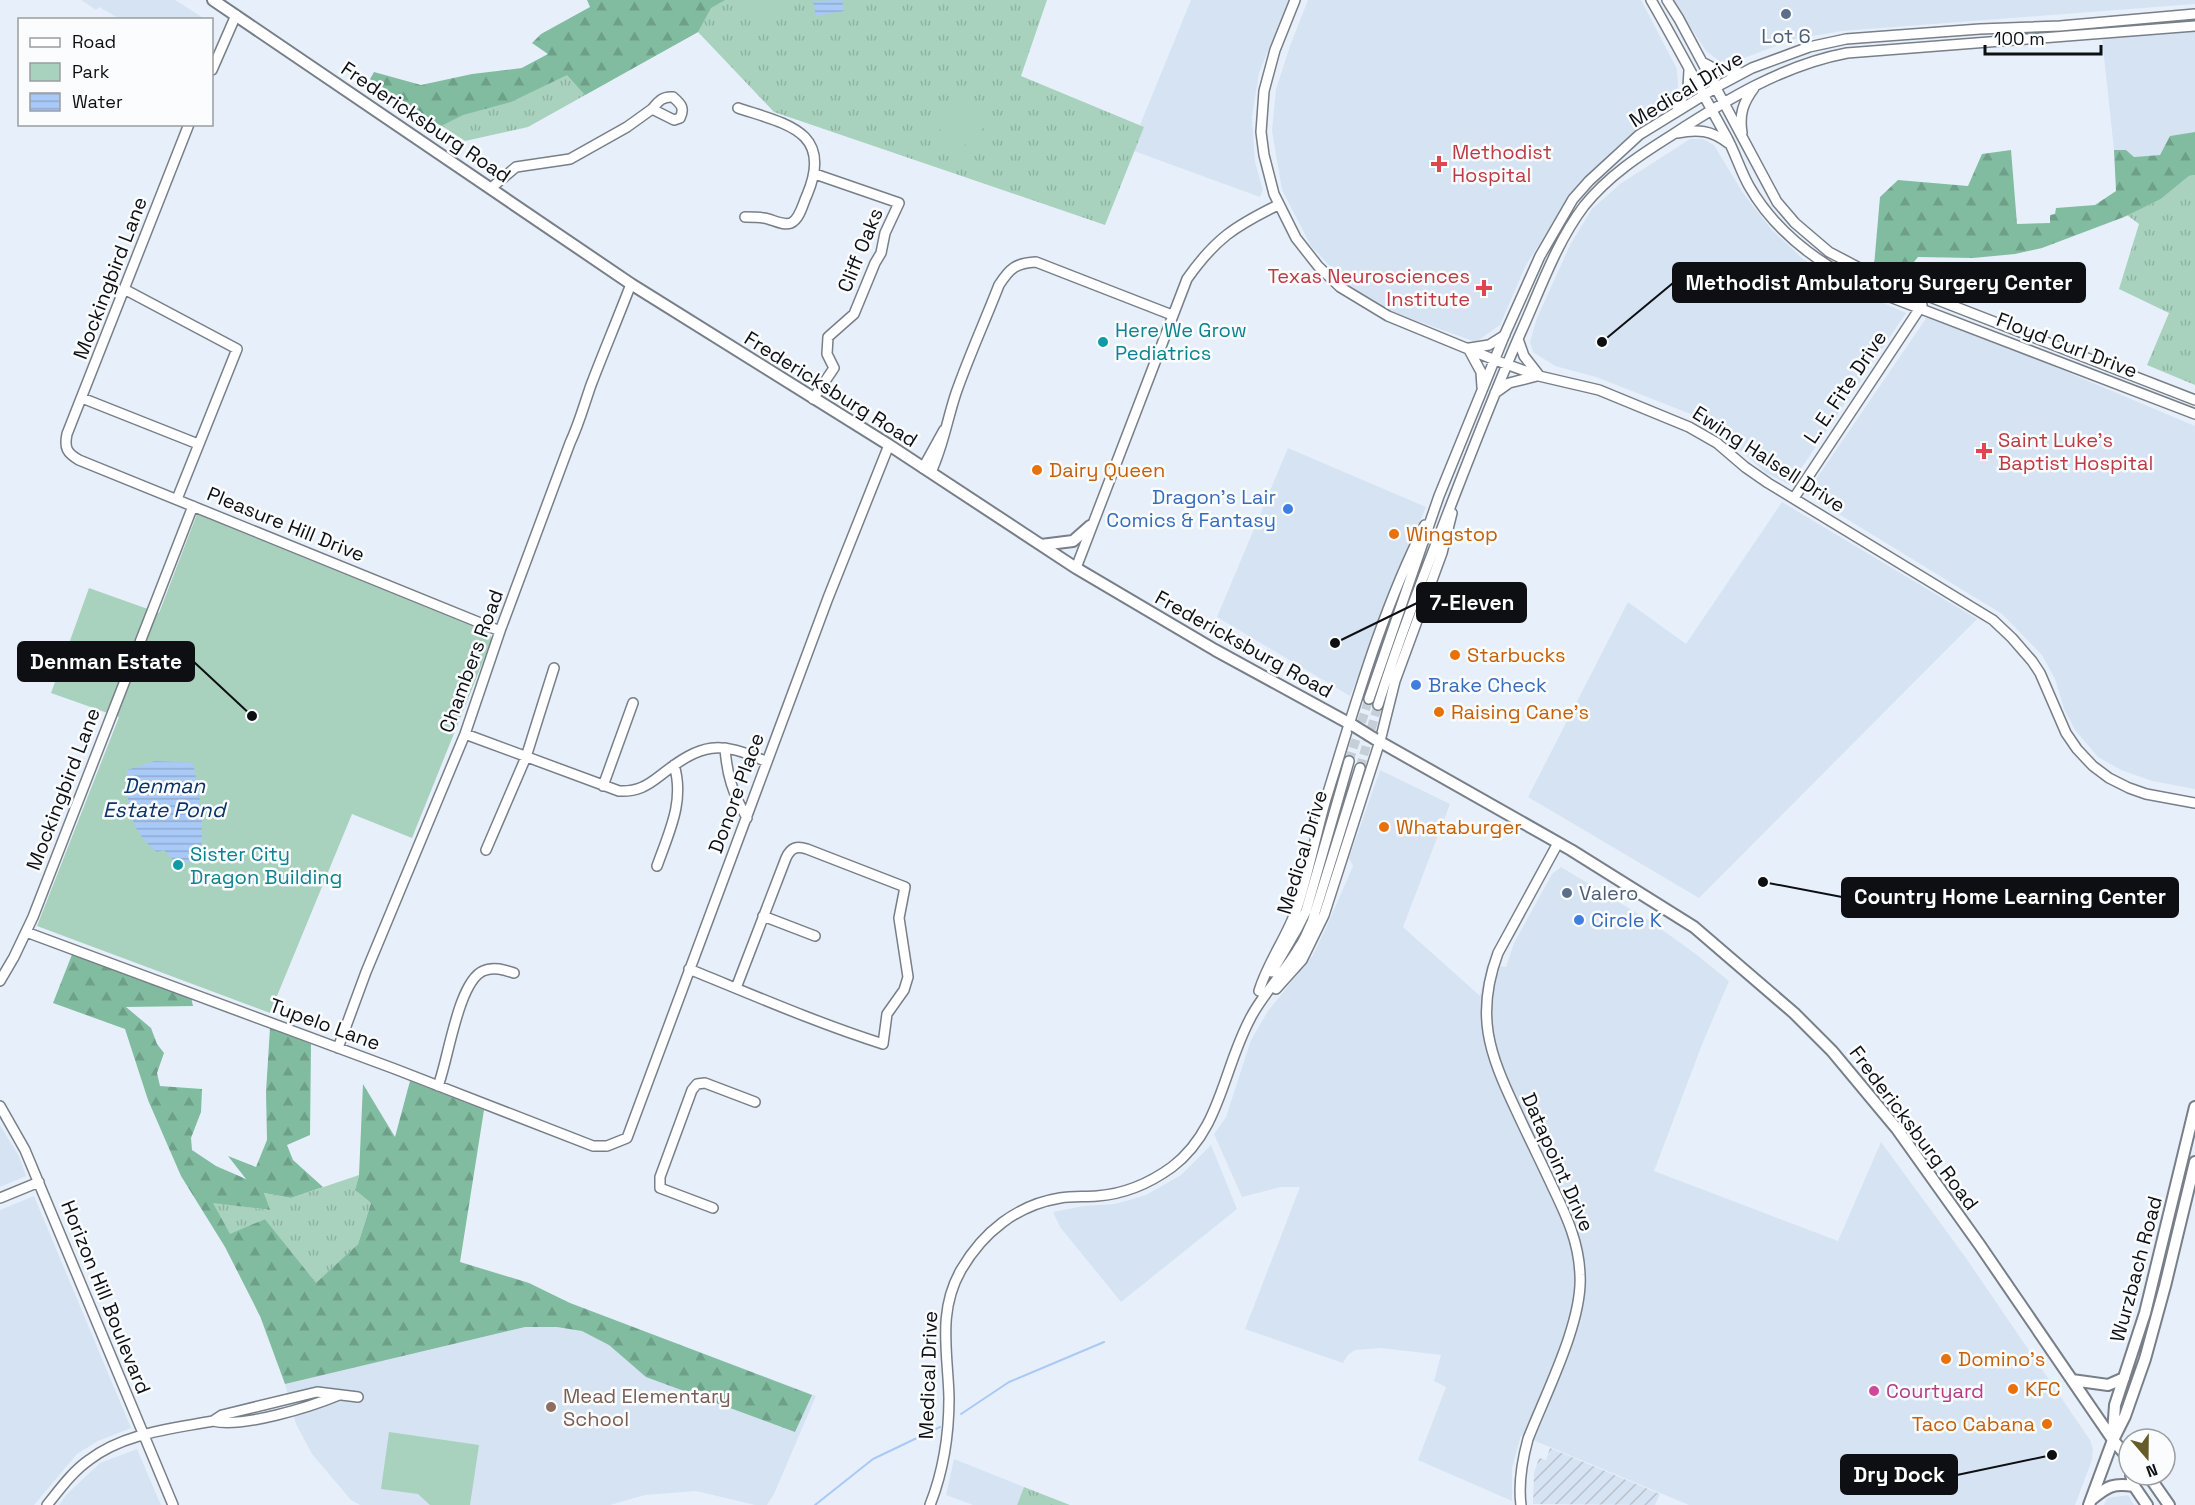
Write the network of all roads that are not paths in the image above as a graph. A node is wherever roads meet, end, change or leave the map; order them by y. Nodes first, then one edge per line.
1 (213, 0) edge
2 (1295, 0) edge
3 (1651, 0) edge
4 (1667, 0) edge
5 (2195, 14) edge
6 (236, 15) junction
7 (2195, 26) edge
8 (1934, 32) junction
9 (1935, 46) junction
10 (1701, 61) junction
11 (213, 68) edge
12 (1689, 68) junction
13 (1742, 73) junction
14 (1755, 86) junction
15 (1715, 88) junction
16 (1703, 94) junction
17 (1722, 102) junction
18 (738, 108) dead end
19 (652, 109) dead end
20 (1711, 109) junction
21 (1673, 113) junction
22 (188, 126) edge
23 (1672, 134) junction
24 (1742, 139) junction
25 (1731, 146) junction
26 (815, 174) junction
27 (491, 188) junction
28 (1278, 205) junction
29 (745, 217) dead end
30 (1839, 257) junction
31 (1831, 269) junction
32 (631, 284) junction
33 (124, 289) junction
34 (1927, 296) junction
35 (1920, 308) junction
36 (1172, 315) junction
37 (1505, 334) junction
38 (1518, 339) junction
39 (1468, 348) junction
40 (1495, 360) junction
41 (1507, 364) junction
42 (1539, 376) junction
43 (1483, 388) junction
44 (1494, 394) junction
45 (82, 398) junction
46 (813, 399) junction
47 (2195, 400) edge
48 (2195, 414) edge
49 (198, 444) junction
50 (66, 445) joint
51 (889, 445) junction
52 (927, 470) junction
53 (1455, 494) junction
54 (1439, 496) junction
55 (1794, 498) junction
56 (177, 499) junction
57 (193, 506) junction
58 (1090, 526) junction
59 (1041, 545) junction
60 (1076, 568) junction
61 (500, 631) junction
62 (554, 668) dead end
63 (1369, 699) tunnel mouth
64 (633, 703) dead end
65 (1378, 705) tunnel mouth
66 (1352, 725) junction
67 (465, 734) junction
68 (1378, 740) junction
69 (725, 748) junction
70 (526, 757) junction
71 (1349, 761) tunnel mouth
72 (766, 762) junction
73 (674, 765) junction
74 (1360, 768) tunnel mouth
75 (603, 786) junction
76 (2195, 803) edge
77 (747, 818) junction
78 (1558, 843) junction
79 (486, 850) dead end
80 (657, 866) dead end
81 (763, 916) junction
82 (26, 932) junction
83 (815, 936) dead end
84 (689, 969) junction
85 (514, 973) dead end
86 (0, 981) edge
87 (736, 988) junction
88 (1259, 992) junction
89 (1252, 1015) junction
90 (338, 1048) junction
91 (438, 1086) junction
92 (755, 1102) dead end
93 (0, 1106) edge
94 (2194, 1113) edge
95 (610, 1145) joint
96 (2195, 1162) edge
97 (39, 1182) junction
98 (0, 1198) edge
99 (713, 1208) dead end
100 (2124, 1377) junction
101 (2072, 1380) junction
102 (340, 1395) junction
103 (358, 1397) dead end
104 (292, 1398) junction
105 (295, 1409) junction
106 (213, 1421) junction
107 (142, 1434) junction
108 (2113, 1440) junction
109 (2117, 1445) edge
110 (2117, 1486) edge
111 (2135, 1487) edge
112 (2156, 1487) edge
113 (2090, 1502) edge
114 (47, 1505) edge
115 (173, 1505) edge
116 (930, 1505) edge
117 (1521, 1505) edge
118 (2147, 1505) edge
119 (2169, 1505) edge

1 - 6 main road, Fredericksburg Road
2 - 28 street, Ewing Halsell Drive
3 - 12 street, Floyd Curl Drive
4 - 10 street, Floyd Curl Drive
5 - 8 street, Medical Drive
6 - 11 street
6 - 27 main road, Fredericksburg Road
7 - 9 street, Medical Drive
8 - 9 street
8 - 13 street, Medical Drive
9 - 14 street, Medical Drive
10 - 13 street
10 - 15 street, Floyd Curl Drive
12 - 16 street, Floyd Curl Drive
12 - 21 street
13 - 15 street, Medical Drive
14 - 17 street, Medical Drive
14 - 24 street
15 - 16 street, Medical Drive
15 - 17 street, Floyd Curl Drive
16 - 20 street, Floyd Curl Drive
16 - 21 street, Medical Drive
17 - 20 street, Medical Drive
17 - 24 street, Floyd Curl Drive
18 - 26 street
19 - 27 street
20 - 23 street, Medical Drive
20 - 25 street, Floyd Curl Drive
21 - 37 street, Medical Drive
22 - 33 street, Mockingbird Lane
23 - 25 street
23 - 38 street, Medical Drive
24 - 30 street, Floyd Curl Drive
25 - 31 street, Floyd Curl Drive
26 - 29 street
26 - 46 street, Cliff Oaks
27 - 32 main road, Fredericksburg Road
28 - 36 street
28 - 39 street, Ewing Halsell Drive
30 - 31 street
30 - 34 street, Floyd Curl Drive
31 - 35 street, Floyd Curl Drive
32 - 46 main road, Fredericksburg Road
32 - 61 street, Chambers Road
33 - 45 street, Mockingbird Lane
33 - 49 street
34 - 35 street, L. E. Fite Drive
34 - 47 street, Floyd Curl Drive
35 - 48 street, Floyd Curl Drive
35 - 55 street, L. E. Fite Drive
36 - 52 street
36 - 58 street
37 - 39 street
37 - 40 street, Medical Drive
38 - 41 street, Medical Drive
38 - 42 street
39 - 40 street, Ewing Halsell Drive
39 - 43 street
40 - 41 street, Ewing Halsell Drive
40 - 43 street, Medical Drive
41 - 42 street, Ewing Halsell Drive
41 - 44 street, Medical Drive
42 - 44 street
42 - 55 street, Ewing Halsell Drive
43 - 54 street, Medical Drive
44 - 53 street, Medical Drive
45 - 49 street
45 - 50 street, Mockingbird Lane
46 - 51 main road, Fredericksburg Road
49 - 56 street
50 - 56 street, Pleasure Hill Drive
51 - 52 main road, Fredericksburg Road
51 - 72 street, Donore Place
52 - 59 main road, Fredericksburg Road
53 - 65 street, Medical Drive
53 - 68 street
54 - 63 street, Medical Drive
54 - 66 street
55 - 76 street, Ewing Halsell Drive
56 - 57 street, Pleasure Hill Drive
57 - 61 street, Pleasure Hill Drive
57 - 82 street, Mockingbird Lane
58 - 59 main road
58 - 60 street
59 - 60 main road, Fredericksburg Road
60 - 66 main road, Fredericksburg Road
61 - 67 street, Chambers Road
62 - 70 street
64 - 75 street
66 - 68 main road, Fredericksburg Road, bridge
66 - 88 street
67 - 70 street
67 - 90 street, Chambers Road
68 - 78 main road, Fredericksburg Road
68 - 89 street
69 - 72 street
69 - 73 street
69 - 77 street
70 - 75 street
70 - 79 street
71 - 88 street, Medical Drive
72 - 77 street, Donore Place
73 - 75 street
73 - 80 street
74 - 89 street, Medical Drive
77 - 84 street, Donore Place
78 - 101 main road, Fredericksburg Road
78 - 117 street, Datapoint Drive
81 - 83 street
81 - 87 street
81 - 87 street
82 - 86 street, Mockingbird Lane
82 - 90 street, Tupelo Lane
84 - 87 street
84 - 95 street, Donore Place
85 - 91 street
88 - 89 street, Medical Drive
89 - 116 street, Medical Drive
90 - 91 street, Tupelo Lane
91 - 95 street, Tupelo Lane
92 - 99 street
93 - 97 street, Horizon Hill Boulevard
94 - 100 main road, Wurzbach Road
96 - 108 main road, Wurzbach Road
97 - 98 street
97 - 107 street, Horizon Hill Boulevard
100 - 101 main road
100 - 108 main road, Wurzbach Road
101 - 108 main road, Fredericksburg Road
102 - 103 street
102 - 104 street
102 - 105 street
104 - 105 street
104 - 106 street
105 - 106 street
106 - 107 street
107 - 114 street
107 - 115 street, Horizon Hill Boulevard
108 - 109 main road, Fredericksburg Road
108 - 113 main road, Wurzbach Road
110 - 113 main road
111 - 118 main road
112 - 119 main road

